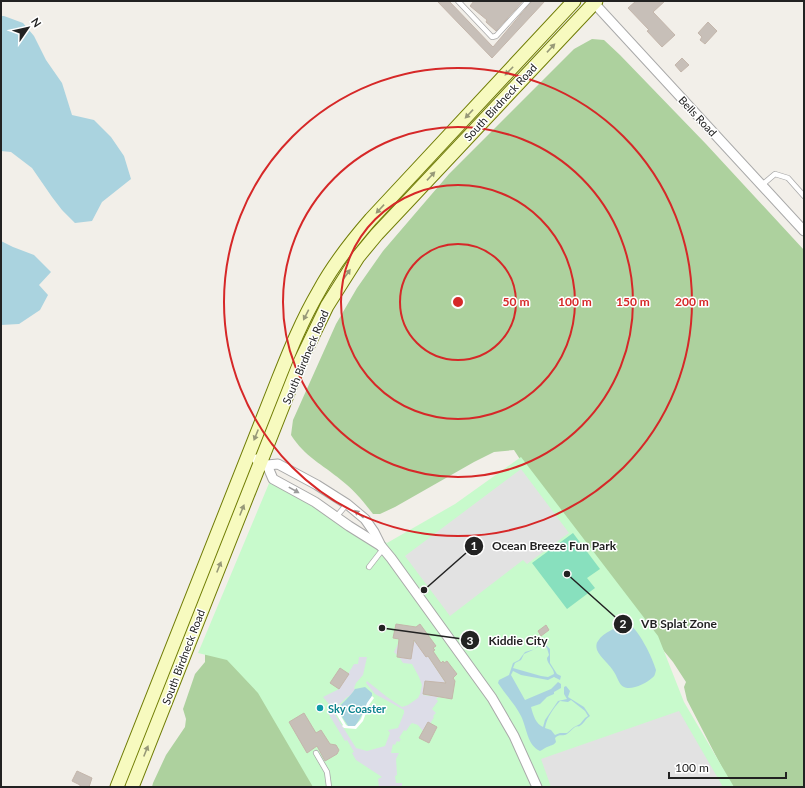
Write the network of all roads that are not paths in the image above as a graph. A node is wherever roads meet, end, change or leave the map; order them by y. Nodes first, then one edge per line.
1 (458, 1) edge
2 (528, 1) edge
3 (574, 1) edge
4 (594, 2) edge
5 (762, 185) junction
6 (804, 196) edge
7 (804, 231) edge
8 (248, 455) junction
9 (264, 464) junction
10 (347, 504) junction
11 (336, 517) junction
12 (382, 547) junction
13 (369, 567) dead end
14 (316, 754) dead end
15 (117, 787) edge
16 (132, 787) edge
17 (329, 787) edge
18 (537, 787) edge

1 - 2 lane
3 -> 8 main road, South Birdneck Road
4 - 5 street, Bells Road
9 -> 4 main road, South Birdneck Road
5 - 6 lane
5 - 7 street, Bells Road
8 - 9 street
8 - 15 main road, South Birdneck Road
9 - 10 street
9 -> 11 street
16 -> 9 main road, South Birdneck Road
10 - 11 lane
12 -> 10 street
11 - 12 street
12 - 13 lane
12 - 18 street
14 - 17 lane

